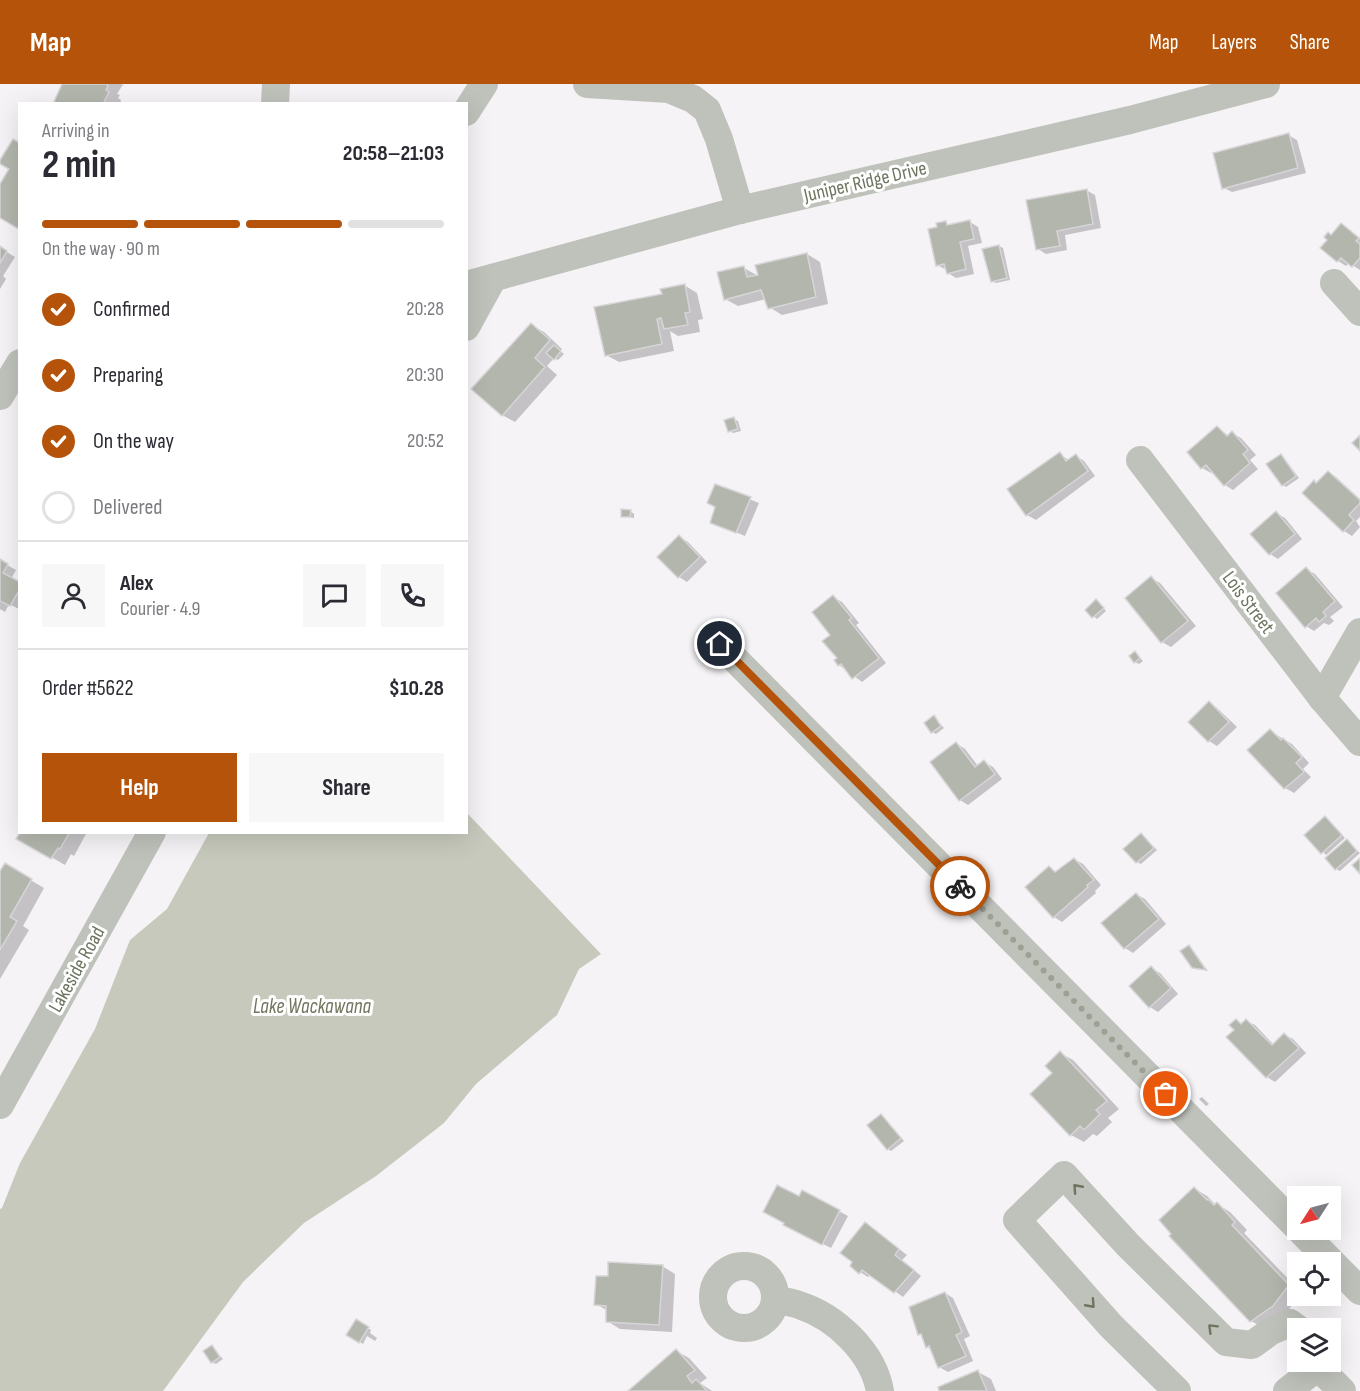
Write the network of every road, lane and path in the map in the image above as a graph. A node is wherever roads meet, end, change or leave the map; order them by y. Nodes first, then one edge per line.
1 (276, 84) edge
2 (484, 84) edge
3 (587, 84) edge
4 (1266, 84) edge
5 (275, 102) edge
6 (468, 109) edge
7 (740, 210) junction
8 (480, 282) edge
9 (1334, 283) dead end
10 (1360, 312) edge
11 (468, 321) edge
12 (18, 366) edge
13 (0, 396) edge
14 (1140, 460) dead end
15 (1360, 632) edge
16 (720, 644) dead end
17 (1322, 698) junction
18 (1360, 742) edge
19 (151, 834) edge
20 (0, 1105) edge
21 (1287, 1217) edge
22 (1310, 1240) edge
23 (1360, 1291) edge
24 (776, 1299) dead end
25 (1287, 1324) edge
26 (1309, 1372) edge
27 (1324, 1372) edge
28 (880, 1391) edge
29 (1177, 1391) edge
30 (1287, 1391) edge
31 (1342, 1391) edge

1 - 5 street
2 - 6 street
3 - 7 street
4 - 7 street, Juniper Ridge Drive
7 - 8 street, Juniper Ridge Drive
8 - 11 street
9 - 10 street
12 - 13 street
14 - 17 street, Lois Street
15 - 17 street
16 - 21 street
17 - 18 street, Lois Street
19 - 20 street, Lakeside Road
22 - 23 street
24 - 28 street
25 -> 29 street
26 - 30 street
27 - 31 street

